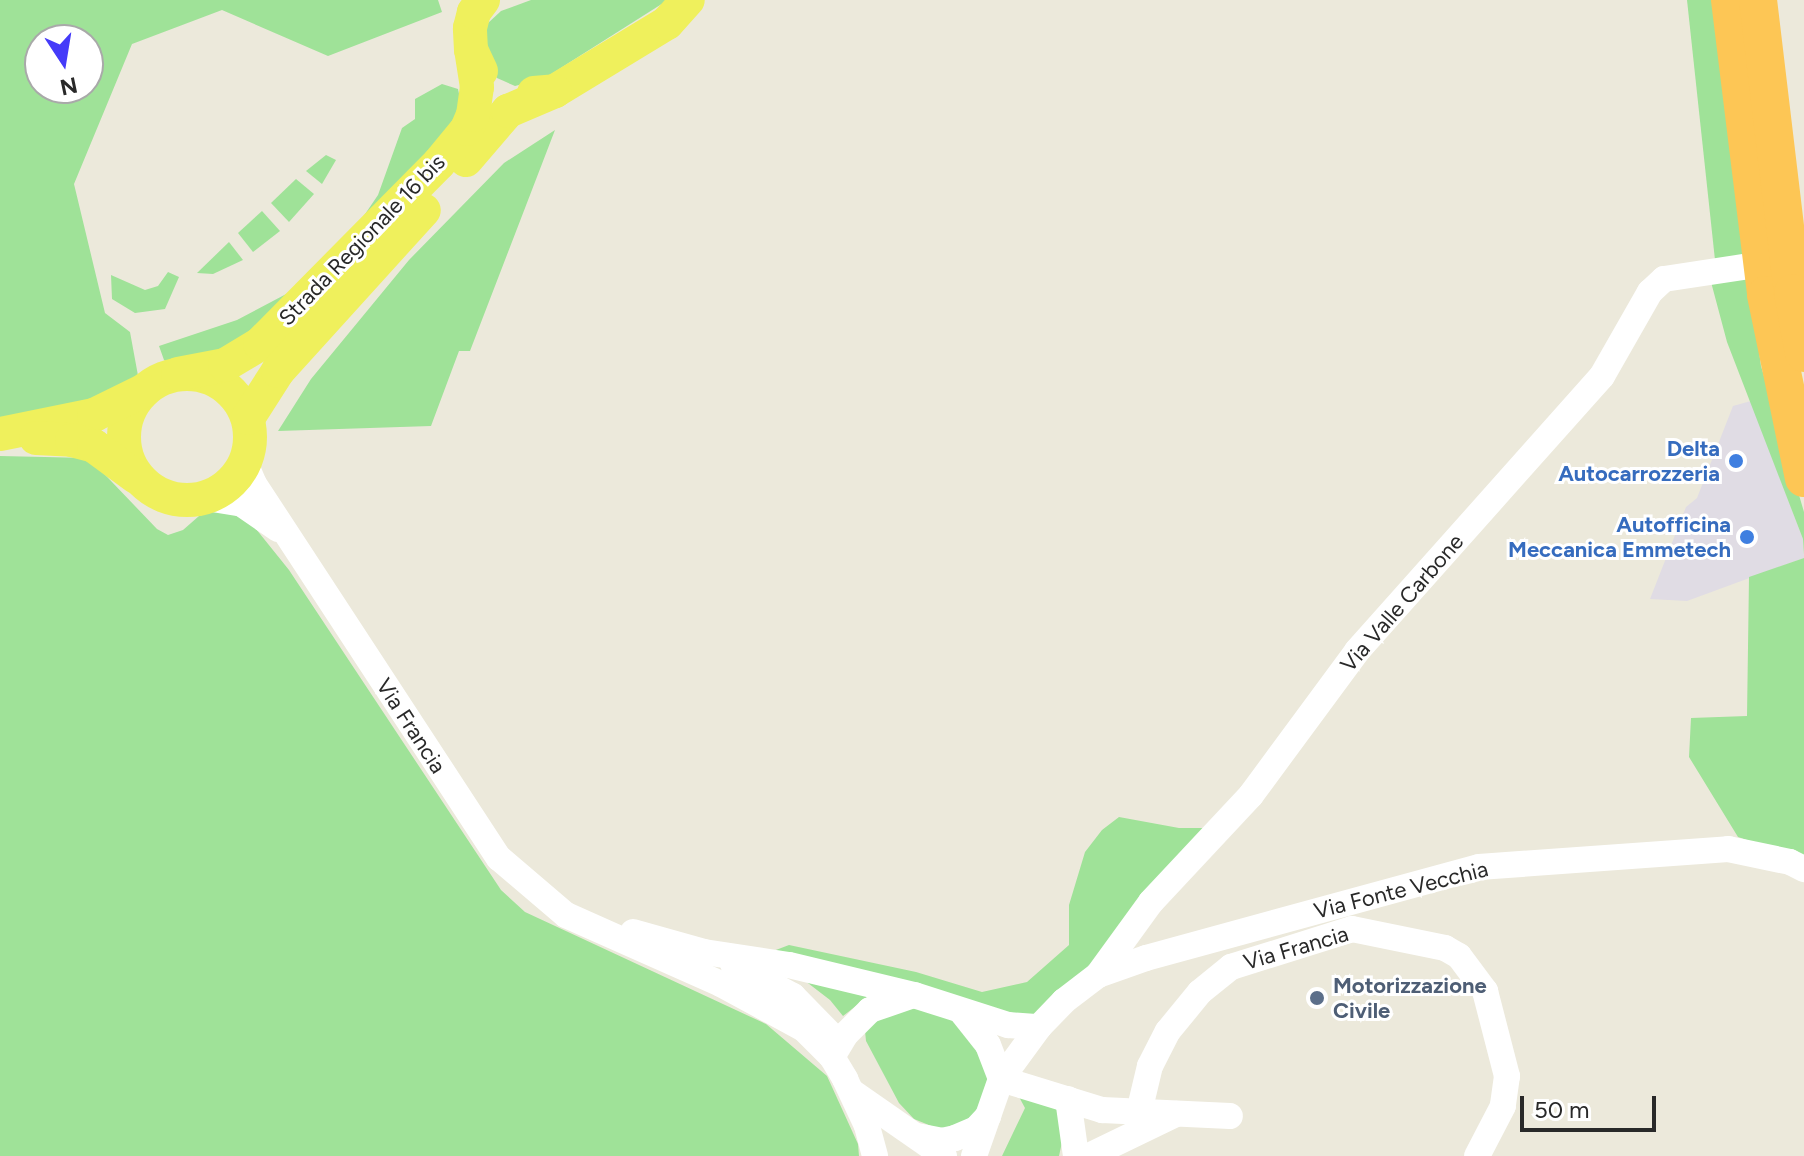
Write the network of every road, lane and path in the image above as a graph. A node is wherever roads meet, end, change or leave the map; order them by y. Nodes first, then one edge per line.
1 (702, 0) edge
2 (1730, 0) edge
3 (1758, 0) edge
4 (475, 4) edge
5 (678, 11) edge
6 (471, 50) junction
7 (555, 91) junction
8 (1804, 258) edge
9 (1804, 353) edge
10 (178, 374) junction
11 (144, 390) junction
12 (248, 418) junction
13 (0, 434) edge
14 (245, 463) junction
15 (1804, 478) edge
16 (139, 479) junction
17 (206, 498) junction
18 (288, 536) junction
19 (1804, 869) edge
20 (551, 902) junction
21 (704, 952) junction
22 (1098, 975) junction
23 (914, 995) junction
24 (960, 1010) junction
25 (1039, 1027) junction
26 (835, 1051) junction
27 (1001, 1079) junction
28 (852, 1092) junction
29 (1068, 1099) junction
30 (876, 1107) junction
31 (1139, 1112) junction
32 (1178, 1113) junction
33 (988, 1116) junction
34 (1230, 1116) dead end
35 (914, 1135) junction
36 (875, 1156) edge
37 (892, 1156) edge
38 (944, 1156) edge
39 (974, 1156) edge
40 (1076, 1156) edge
41 (1089, 1156) edge
42 (1477, 1156) edge

1 - 5 main road
2 - 15 highway
3 - 9 highway
4 - 6 main road, Strada Regionale 16 bis
5 - 7 main road, Strada Regionale 16 bis
6 - 7 main road
6 - 10 main road, Strada Regionale 16 bis
7 - 12 main road, Strada Regionale 16 bis
8 - 22 street, Via Valle Carbone
10 - 11 main road
10 - 12 main road
11 - 13 main road
11 - 16 main road
12 - 14 main road
13 - 16 main road
14 - 17 main road
14 - 18 street, Via Francia
16 - 17 main road
17 - 18 street, Via Francia
18 - 20 street, Via Francia
19 - 22 street, Via Fonte Vecchia
20 - 21 street, Via Francia
20 - 26 street, Via Francia
21 - 23 street, Via Francia
21 - 26 street, Via Francia
22 - 25 street, Via Valle Carbone
23 - 24 street, Via Francia
23 - 26 street
24 - 25 street, Via Francia
24 - 27 street
25 - 27 street
26 - 28 street, Via Francia
26 - 30 street, Via Francia
27 - 29 street
27 - 33 street
28 - 30 street, Via Francia
28 - 36 street, Via Francia
29 - 31 street
29 - 40 street
30 - 35 street, Via Francia
30 - 37 street, Via Francia
31 - 32 street
31 - 42 street, Via Francia
32 - 34 street
32 - 41 street
33 - 35 street
33 - 39 street
35 - 38 street, Via Francia

